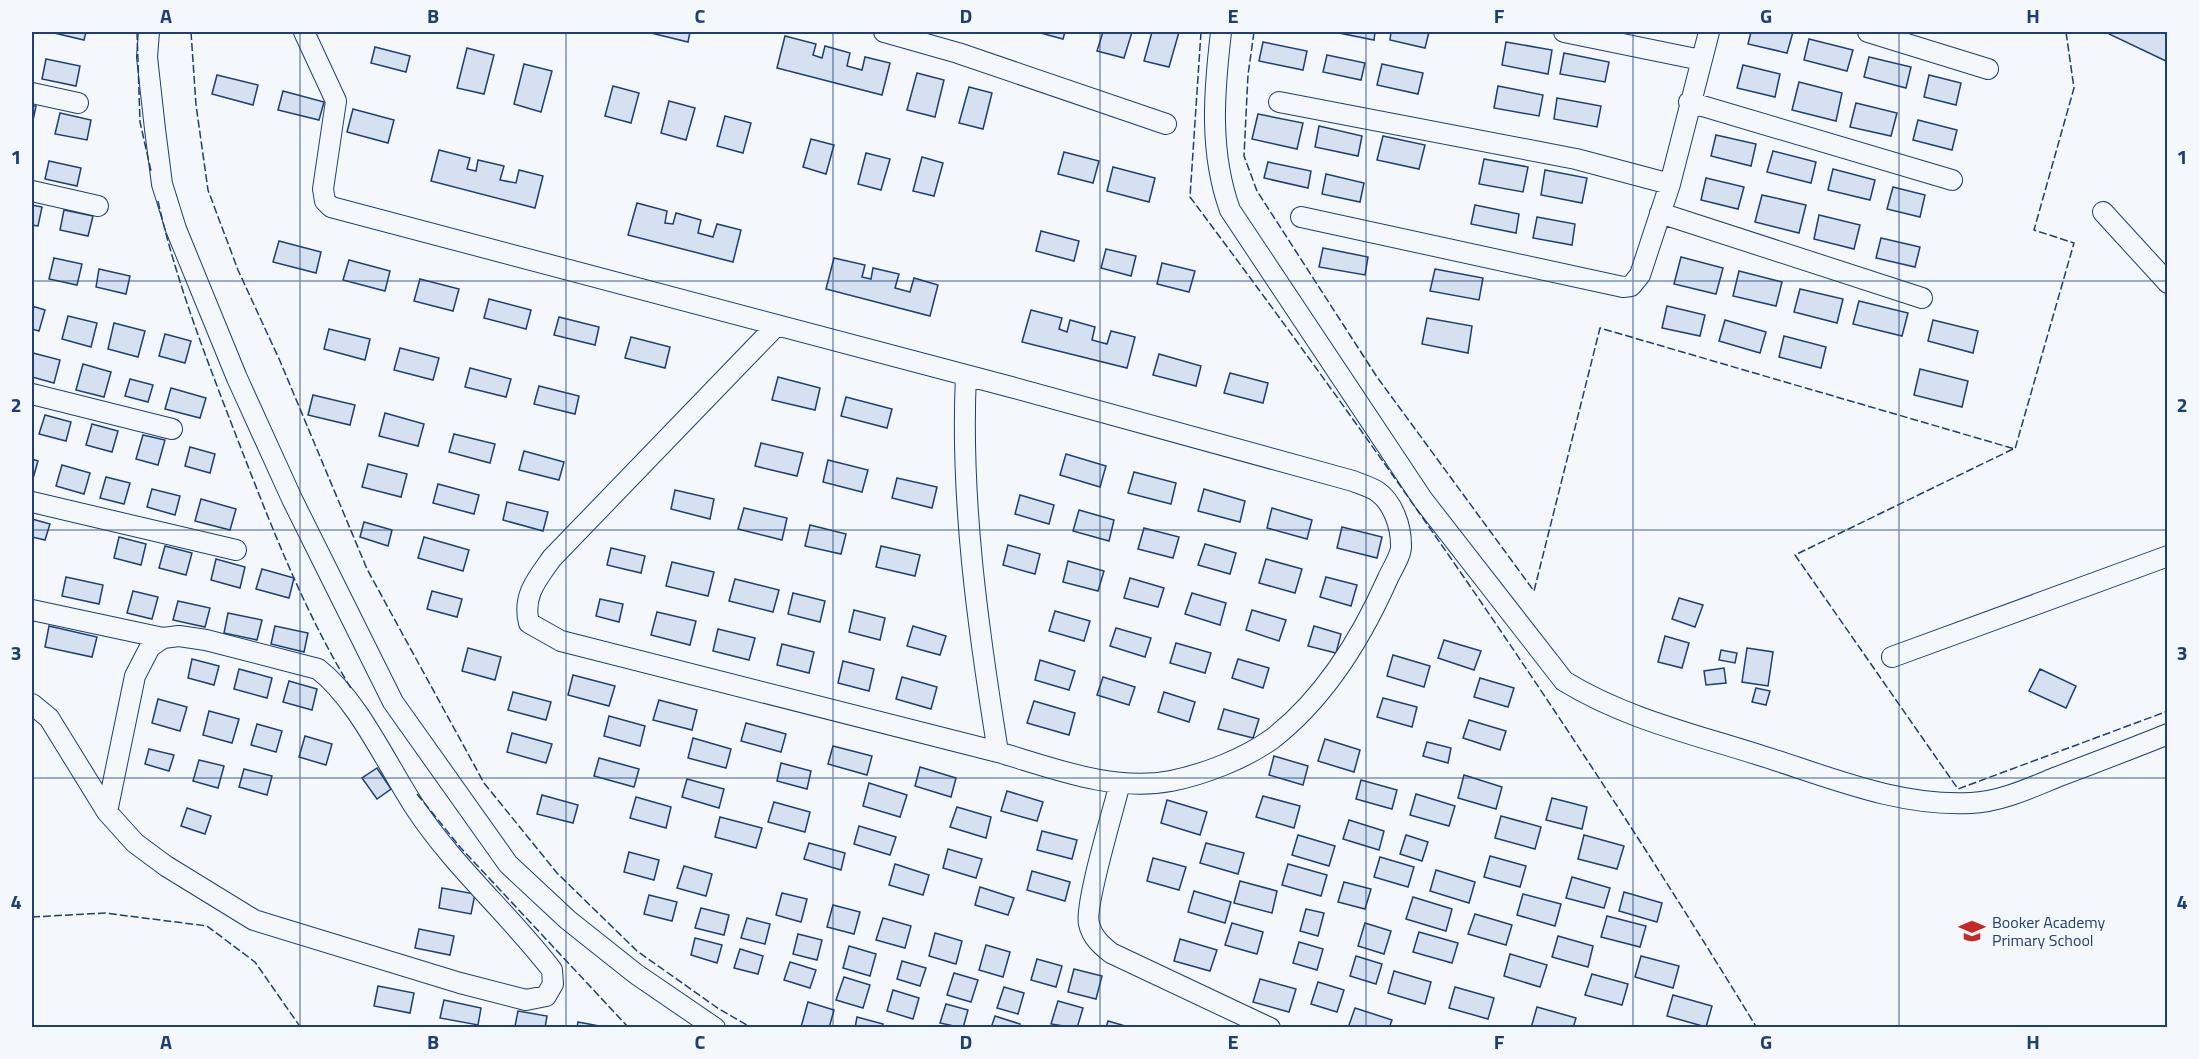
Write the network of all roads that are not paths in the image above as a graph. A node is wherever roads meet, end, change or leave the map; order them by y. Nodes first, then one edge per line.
1 (149, 32) edge
2 (303, 32) edge
3 (884, 32) edge
4 (1221, 32) edge
5 (1564, 32) edge
6 (1709, 32) edge
7 (1868, 32) edge
8 (1701, 60) junction
9 (1988, 69) dead end
10 (32, 93) edge
11 (1279, 102) dead end
12 (1689, 102) junction
13 (78, 103) dead end
14 (1166, 124) dead end
15 (1952, 180) dead end
16 (1670, 184) junction
17 (32, 191) edge
18 (98, 206) dead end
19 (2103, 212) dead end
20 (1660, 213) junction
21 (1301, 217) dead end
22 (2168, 283) edge
23 (1922, 298) dead end
24 (776, 326) junction
25 (966, 375) junction
26 (32, 393) edge
27 (172, 429) dead end
28 (32, 502) edge
29 (236, 550) dead end
30 (2168, 556) edge
31 (32, 609) edge
32 (163, 638) junction
33 (1892, 657) dead end
34 (32, 704) edge
35 (2168, 734) edge
36 (998, 752) junction
37 (1120, 783) junction
38 (107, 812) junction
39 (715, 1028) edge
40 (1270, 1028) edge

1 - 39 street
2 - 24 street
3 - 14 street
4 - 35 street
5 - 8 street
6 - 8 street
7 - 9 street
8 - 12 street
10 - 13 street
11 - 16 street
12 - 15 street
12 - 16 street
16 - 20 street
17 - 18 street
19 - 22 street
20 - 21 street
20 - 23 street
24 - 25 street
24 - 36 street
25 - 36 street
25 - 37 street
26 - 27 street
28 - 29 street
30 - 33 street
31 - 32 street
32 - 38 street
32 - 38 street
34 - 38 street
36 - 37 street
37 - 40 street

